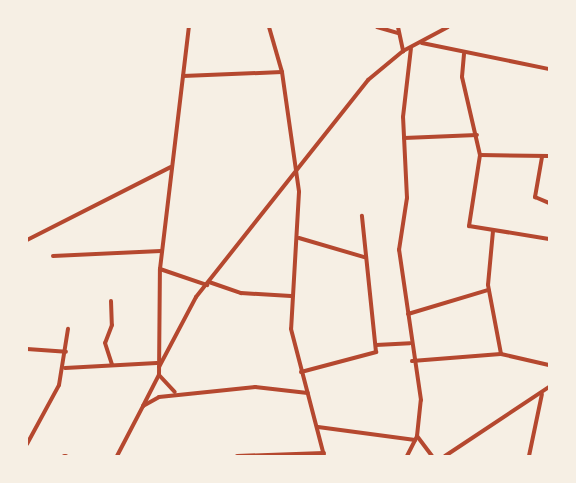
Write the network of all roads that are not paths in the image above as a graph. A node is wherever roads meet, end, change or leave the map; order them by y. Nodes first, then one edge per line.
1 (189, 27) edge
2 (269, 27) edge
3 (377, 27) edge
4 (398, 27) edge
5 (448, 27) edge
6 (398, 33) junction
7 (421, 43) junction
8 (411, 48) junction
9 (403, 51) junction
10 (464, 54) junction
11 (549, 69) edge
12 (282, 72) junction
13 (183, 76) junction
14 (477, 135) junction
15 (404, 138) junction
16 (480, 155) junction
17 (549, 156) edge
18 (542, 158) junction
19 (172, 166) junction
20 (296, 170) junction
21 (549, 203) edge
22 (362, 216) dead end
23 (493, 231) junction
24 (299, 238) junction
25 (549, 239) edge
26 (27, 240) edge
27 (161, 251) junction
28 (53, 255) dead end
29 (365, 257) junction
30 (160, 269) junction
31 (208, 284) junction
32 (488, 290) junction
33 (291, 296) junction
34 (111, 301) dead end
35 (408, 314) junction
36 (68, 329) dead end
37 (410, 343) junction
38 (376, 345) junction
39 (27, 349) edge
40 (66, 352) junction
41 (501, 354) junction
42 (412, 361) junction
43 (549, 364) edge
44 (112, 365) junction
45 (158, 365) junction
46 (64, 368) junction
47 (301, 372) junction
48 (159, 375) junction
49 (549, 388) edge
50 (176, 392) junction
51 (308, 393) junction
52 (542, 393) junction
53 (142, 406) junction
54 (318, 427) junction
55 (416, 438) junction
56 (27, 444) edge
57 (324, 455) edge
58 (117, 456) edge
59 (237, 456) edge
60 (407, 456) edge
61 (432, 456) edge
62 (445, 456) edge
63 (528, 456) edge

1 - 13 street
2 - 12 street
3 - 6 street
4 - 6 street
5 - 7 street
6 - 9 street
7 - 8 street
7 - 10 street
8 - 9 street
8 - 15 street
9 - 20 street
10 - 11 street
10 - 14 street
12 - 13 street
12 - 20 street
13 - 19 street
14 - 15 street
14 - 16 street
15 - 35 street
16 - 18 street
16 - 23 street
17 - 18 street
18 - 21 street
19 - 26 street
19 - 27 street
20 - 24 street
20 - 31 street
22 - 29 street
23 - 25 street
23 - 32 street
24 - 29 street
24 - 33 street
27 - 28 street
27 - 30 street
29 - 38 street
30 - 31 street
30 - 45 street
31 - 33 street
31 - 45 street
32 - 35 street
32 - 41 street
33 - 47 street
34 - 44 street
35 - 37 street
36 - 40 street
37 - 38 street
37 - 42 street
38 - 47 street
39 - 40 street
40 - 46 street
41 - 42 street
41 - 43 street
42 - 55 street
44 - 45 street
44 - 46 street
45 - 48 street
46 - 56 street
47 - 51 street
48 - 50 street
48 - 53 street
49 - 52 street
50 - 51 street
50 - 53 street
51 - 54 street
52 - 62 street
52 - 63 street
53 - 58 street
54 - 55 street
54 - 57 street
55 - 60 street
55 - 61 street
57 - 59 street

